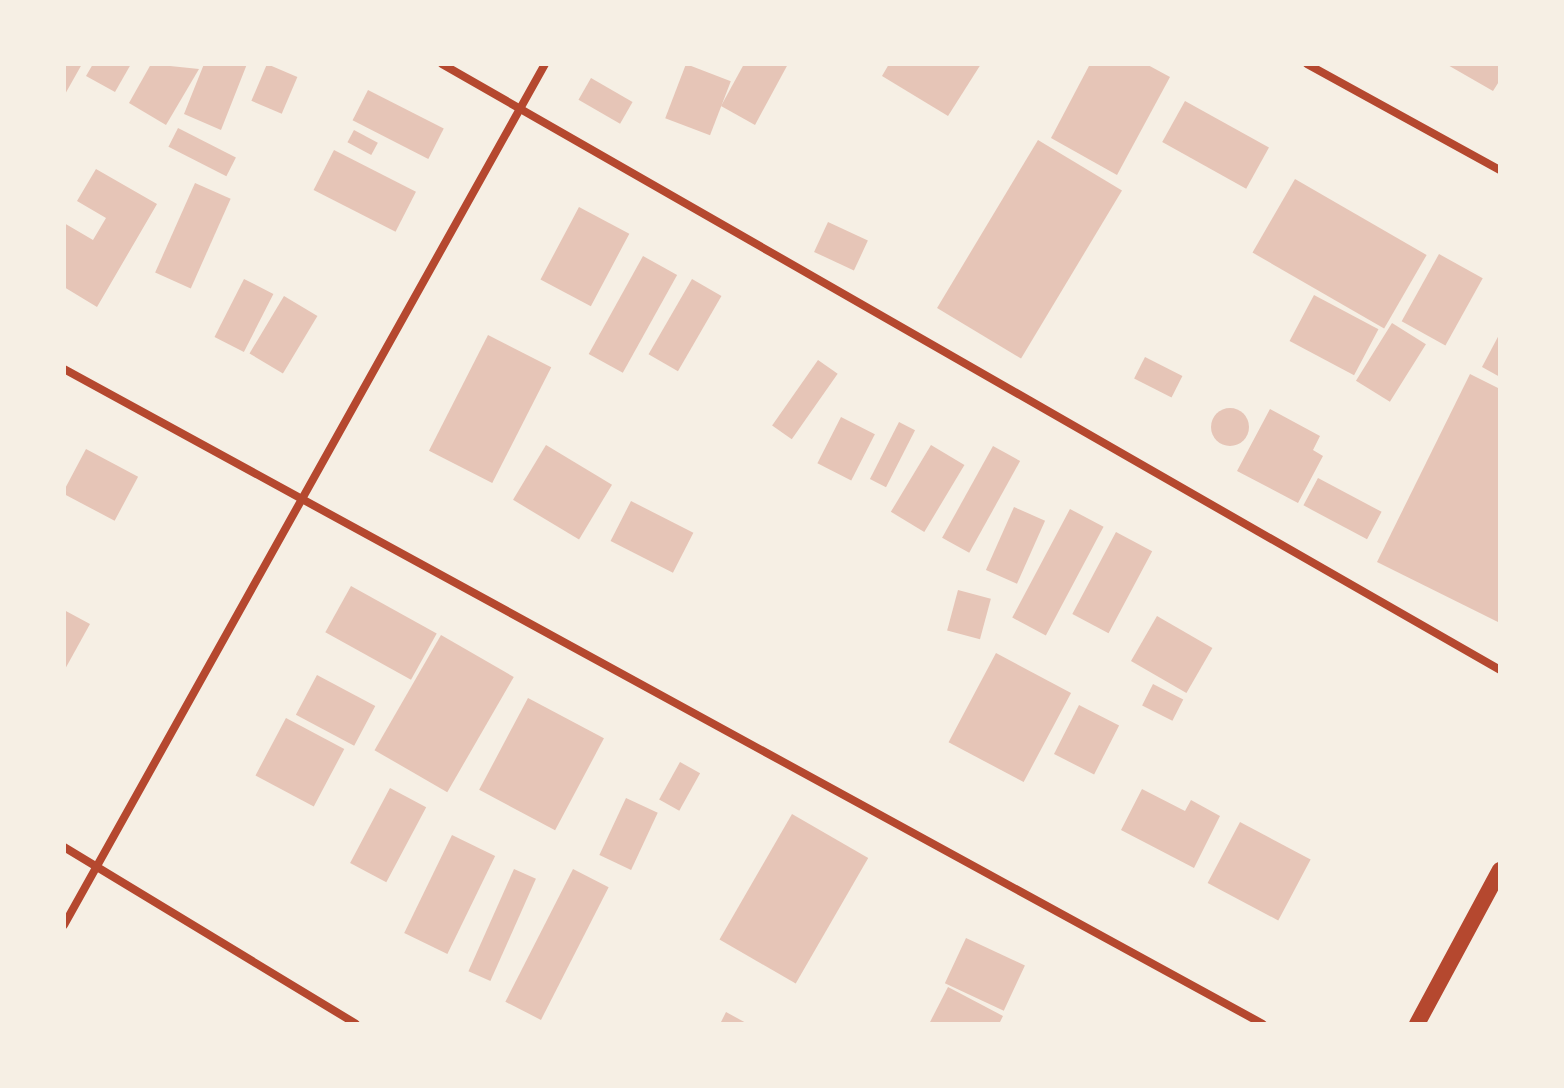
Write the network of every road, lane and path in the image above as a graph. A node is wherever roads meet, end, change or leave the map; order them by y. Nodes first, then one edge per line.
1 (442, 64) edge
2 (545, 64) edge
3 (1307, 64) edge
4 (521, 107) junction
5 (1500, 170) edge
6 (64, 369) edge
7 (301, 501) junction
8 (1500, 670) edge
9 (64, 847) edge
10 (97, 865) junction
11 (1500, 870) edge
12 (64, 925) edge
13 (356, 1024) edge
14 (1263, 1024) edge
15 (1417, 1024) edge

1 - 4 street
2 - 4 street
3 - 5 street
4 - 7 street
4 - 8 street
6 - 7 street
7 - 10 street
7 - 14 street
9 - 10 street
10 - 12 street
10 - 13 street
11 - 15 main road

